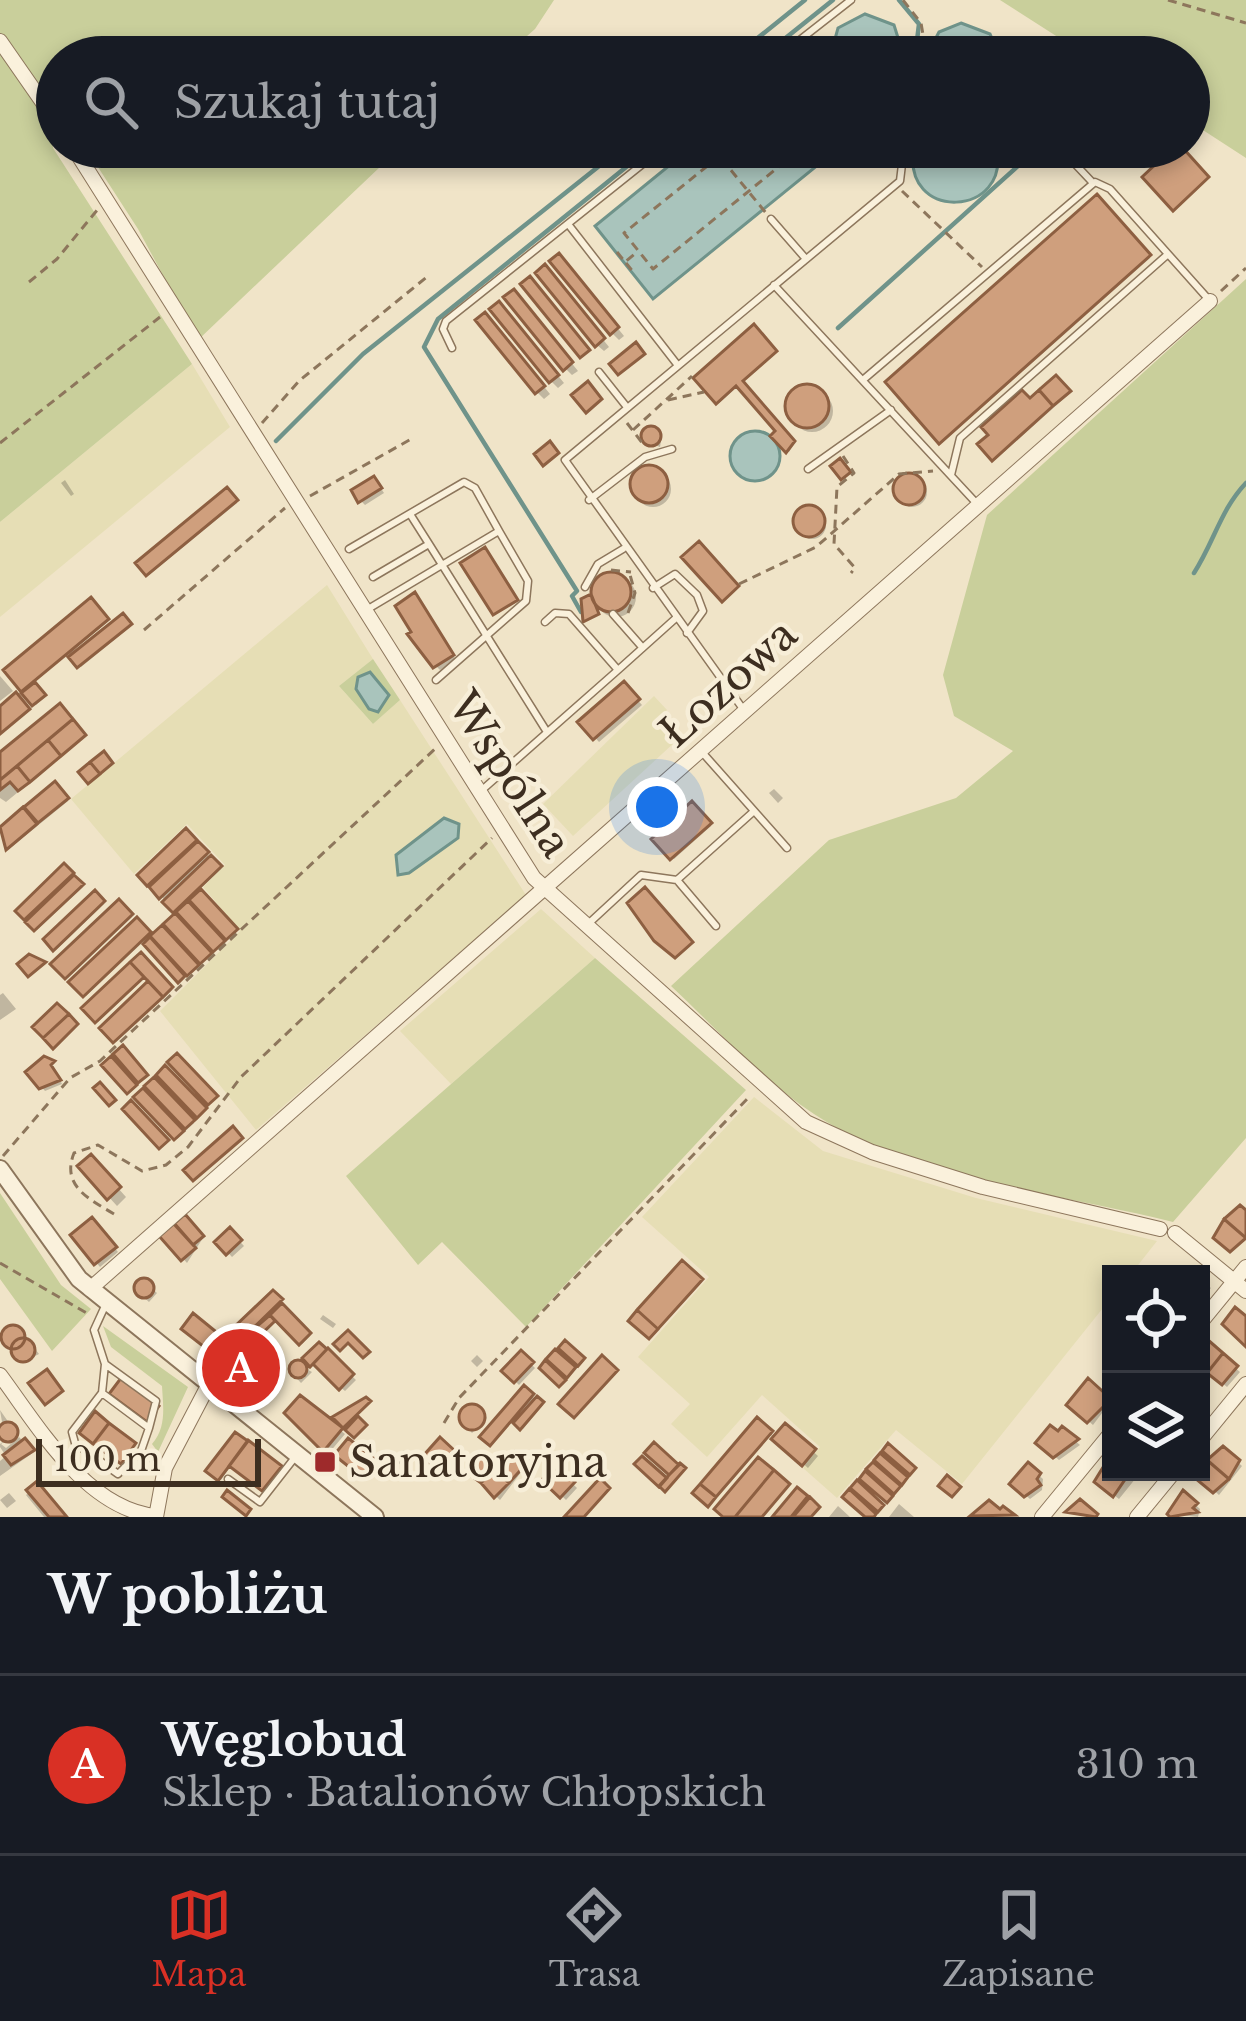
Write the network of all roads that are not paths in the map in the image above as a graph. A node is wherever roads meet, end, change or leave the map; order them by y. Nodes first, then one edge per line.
1 (851, 0) edge
2 (805, 36) edge
3 (0, 41) edge
4 (36, 93) edge
5 (88, 168) edge
6 (638, 168) edge
7 (904, 168) edge
8 (1079, 168) edge
9 (1093, 183) junction
10 (771, 219) dead end
11 (568, 224) junction
12 (1168, 254) junction
13 (806, 259) junction
14 (774, 285) junction
15 (1210, 301) joint
16 (452, 348) dead end
17 (677, 364) junction
18 (599, 372) dead end
19 (864, 379) junction
20 (622, 410) junction
21 (891, 410) junction
22 (672, 449) dead end
23 (808, 469) dead end
24 (949, 472) junction
25 (590, 500) junction
26 (979, 506) junction
27 (410, 514) junction
28 (500, 531) junction
29 (429, 544) junction
30 (350, 549) dead end
31 (623, 549) junction
32 (442, 565) junction
33 (373, 577) dead end
34 (585, 587) dead end
35 (653, 588) junction
36 (368, 609) junction
37 (613, 614) dead end
38 (676, 618) junction
39 (545, 622) dead end
40 (687, 633) junction
41 (486, 636) junction
42 (643, 647) junction
43 (618, 670) junction
44 (436, 680) dead end
45 (746, 712) junction
46 (547, 732) junction
47 (701, 751) junction
48 (479, 792) junction
49 (753, 812) junction
50 (787, 848) dead end
51 (677, 880) junction
52 (547, 891) junction
53 (587, 925) junction
54 (716, 926) dead end
55 (0, 1169) edge
56 (1246, 1268) edge
57 (1240, 1286) edge
58 (90, 1289) junction
59 (102, 1311) junction
60 (1210, 1314) edge
61 (105, 1364) junction
62 (0, 1375) edge
63 (209, 1384) junction
64 (1246, 1384) edge
65 (102, 1393) junction
66 (148, 1427) junction
67 (1210, 1428) edge
68 (1102, 1444) edge
69 (141, 1450) junction
70 (297, 1454) junction
71 (165, 1468) junction
72 (228, 1479) dead end
73 (1167, 1481) edge
74 (156, 1516) edge
75 (375, 1517) edge
76 (1042, 1517) edge
77 (1137, 1517) edge

1 - 2 lane
3 - 4 street
5 - 36 street, Wspólna
6 - 11 lane
7 - 13 lane
8 - 9 lane
9 - 12 lane
9 - 19 lane
10 - 13 lane
11 - 16 lane
11 - 17 lane
12 - 15 lane
12 - 24 lane
13 - 14 lane
14 - 17 lane
14 - 19 lane
15 - 26 street, Łozowa
17 - 20 lane
18 - 20 lane
19 - 21 lane
20 - 25 lane
21 - 23 lane
21 - 24 lane
22 - 25 lane
24 - 26 lane
25 - 31 lane
26 - 45 street, Łozowa
27 - 28 lane
27 - 29 lane
27 - 30 lane
28 - 32 lane
28 - 41 lane
29 - 32 lane
29 - 33 lane
31 - 34 lane
31 - 35 lane
32 - 36 lane
32 - 41 lane
35 - 38 lane
35 - 40 lane
36 - 48 street, Wspólna
37 - 42 lane
38 - 40 lane
38 - 42 lane
39 - 43 lane
40 - 45 lane
41 - 44 lane
41 - 46 lane
42 - 43 lane
43 - 46 lane
45 - 47 street, Łozowa
46 - 48 lane
47 - 49 lane
47 - 52 street, Łozowa
48 - 52 street, Wspólna
49 - 50 lane
49 - 51 lane
51 - 53 lane
51 - 54 lane
52 - 53 street, Wspólna
52 - 58 street, Łozowa
53 - 57 street, Wspólna
55 - 58 street
56 - 57 street
57 - 60 street
58 - 59 street
59 - 61 lane
59 - 63 street
61 - 65 lane
61 - 66 lane
62 - 74 street
63 - 70 street
63 - 71 street
64 - 67 street
65 - 66 lane
65 - 69 lane
66 - 69 lane
68 - 76 street
69 - 71 lane
70 - 72 lane
70 - 75 street
71 - 74 street
73 - 77 street

